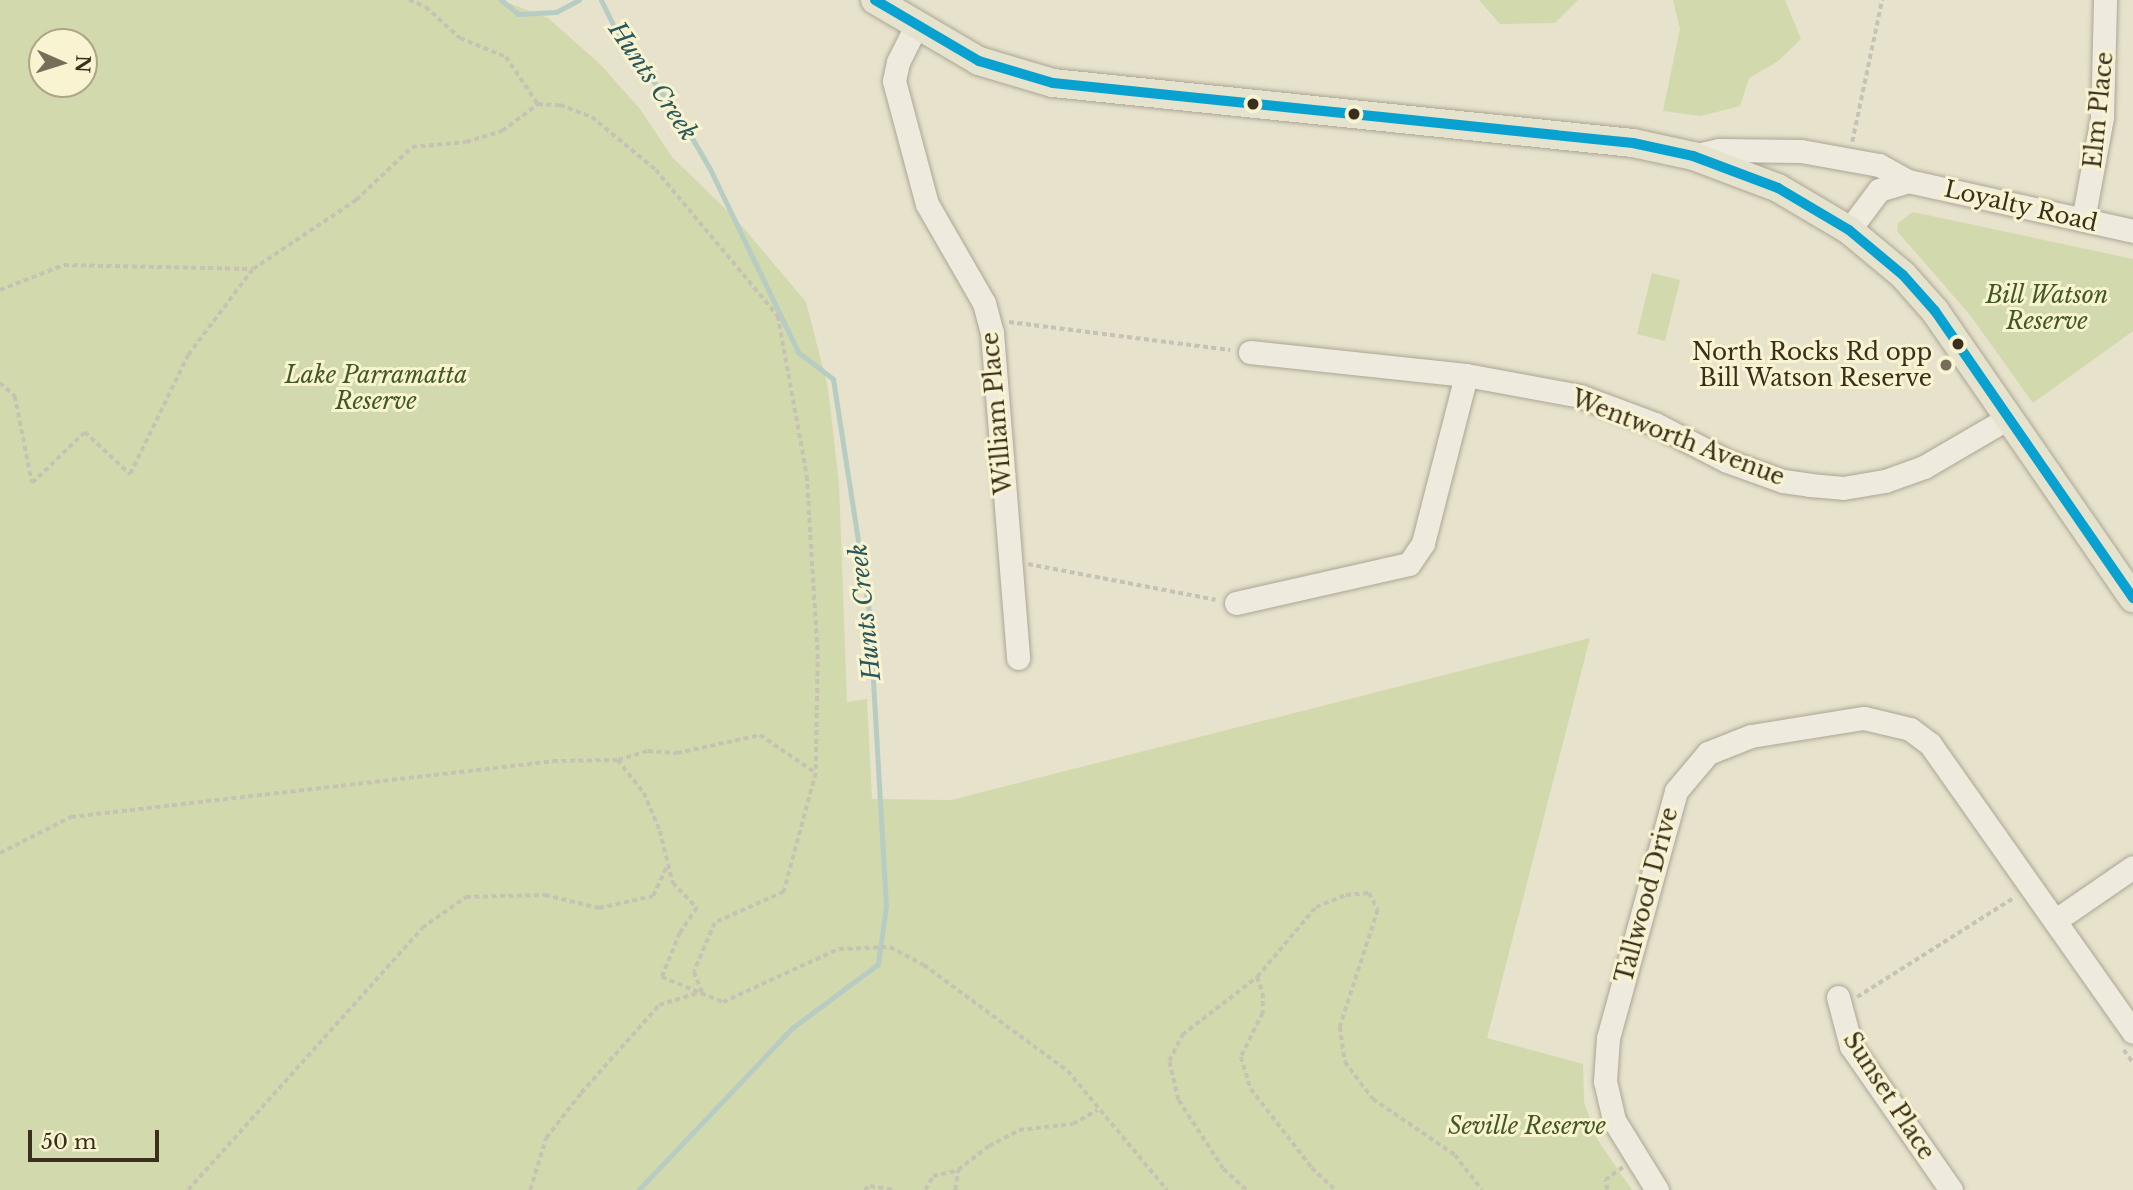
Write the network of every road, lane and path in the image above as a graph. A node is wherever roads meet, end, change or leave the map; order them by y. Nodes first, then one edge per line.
1 (409, 0) edge
2 (875, 0) edge
3 (1882, 0) edge
4 (2105, 0) edge
5 (917, 24) junction
6 (538, 104) junction
7 (1852, 144) dead end
8 (1693, 156) junction
9 (1908, 181) junction
10 (2083, 220) junction
11 (1849, 230) junction
12 (2133, 231) edge
13 (253, 269) junction
14 (0, 290) edge
15 (989, 320) junction
16 (1250, 352) joint
17 (1466, 375) junction
18 (0, 383) edge
19 (2008, 418) junction
20 (1009, 560) junction
21 (2133, 598) edge
22 (1236, 603) joint
23 (1018, 658) dead end
24 (618, 760) junction
25 (816, 773) junction
26 (0, 853) edge
27 (667, 866) junction
28 (2133, 867) edge
29 (2032, 886) junction
30 (2056, 920) junction
31 (1257, 977) junction
32 (702, 992) junction
33 (1838, 997) joint
34 (2133, 1032) edge
35 (1097, 1110) junction
36 (1624, 1163) junction
37 (958, 1170) junction
38 (191, 1185) junction
39 (188, 1190) edge
40 (196, 1190) edge
41 (530, 1190) edge
42 (864, 1190) edge
43 (894, 1190) edge
44 (925, 1190) edge
45 (955, 1190) edge
46 (1167, 1190) edge
47 (1246, 1190) edge
48 (1336, 1190) edge
49 (1482, 1190) edge
50 (1607, 1190) edge
51 (1657, 1190) edge
52 (1951, 1190) edge

1 - 6 path
2 - 5 main road
3 - 7 path
4 - 10 street, Elm Place
5 - 8 main road
5 - 15 street, William Place
6 - 13 path
6 - 25 path
8 - 9 street, Loyalty Road
8 - 11 main road
9 - 10 street, Loyalty Road
9 - 11 street
10 - 12 street, Loyalty Road
11 - 19 main road
13 - 14 path
13 - 18 path
15 - 16 path
15 - 20 street, William Place
16 - 17 street, Wentworth Avenue
17 - 19 street, Wentworth Avenue
17 - 22 street
19 - 21 main road
20 - 22 path
20 - 23 street, William Place
24 - 25 path
24 - 26 path
24 - 27 path
25 - 32 path
27 - 32 path
27 - 38 path
28 - 30 street
29 - 30 street, Tallwood Drive
29 - 33 path
29 - 36 street, Tallwood Drive
30 - 34 street, Tallwood Drive
31 - 47 path
31 - 48 path
31 - 49 path
32 - 35 path
32 - 41 path
33 - 52 street, Sunset Place
35 - 37 path
35 - 46 path
36 - 50 path
36 - 51 street, Tallwood Drive
37 - 44 path
37 - 45 path
38 - 39 path
38 - 40 path
42 - 43 path

